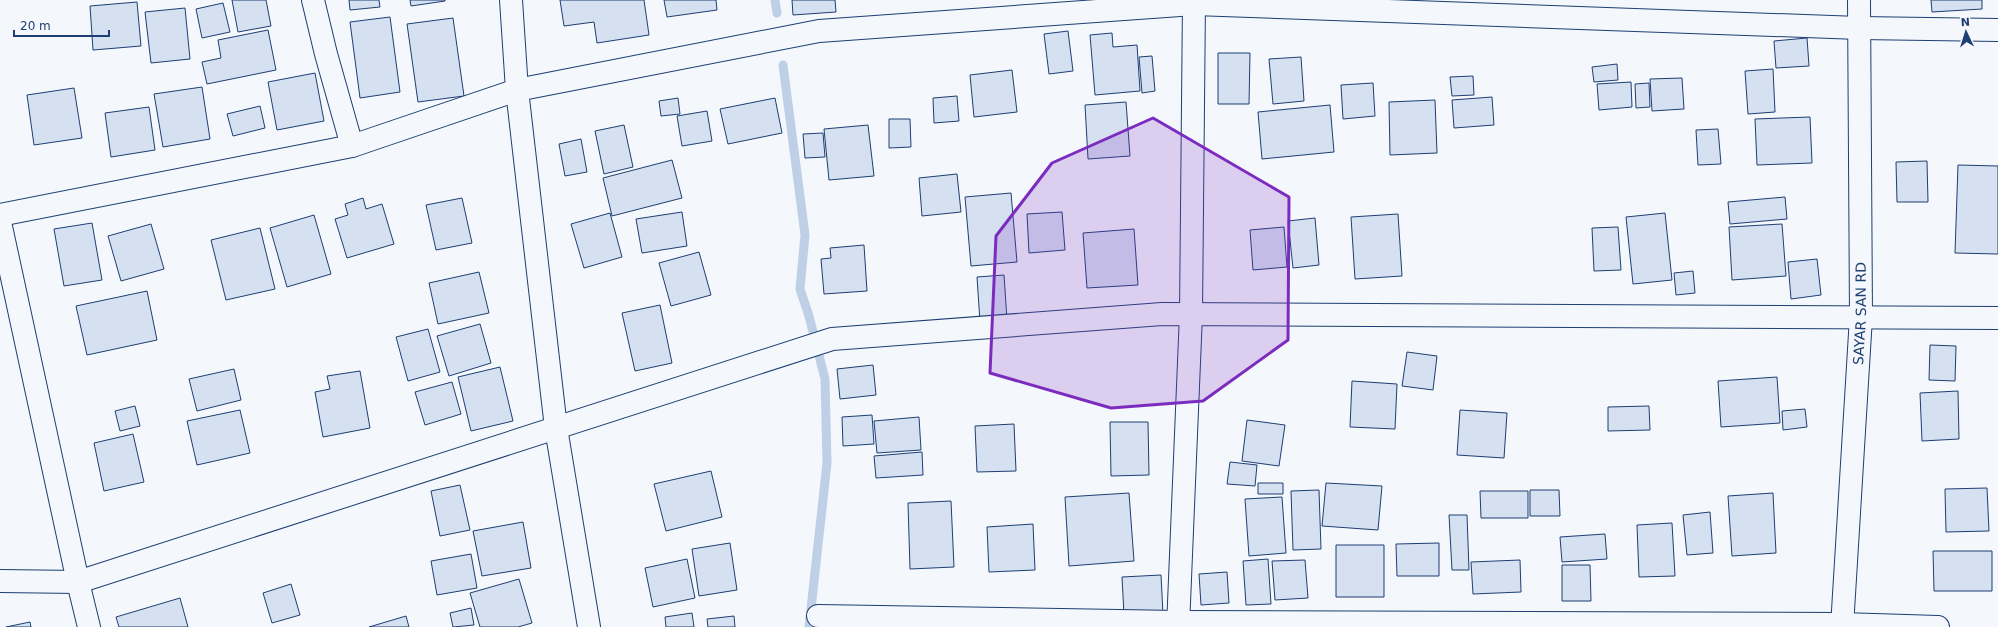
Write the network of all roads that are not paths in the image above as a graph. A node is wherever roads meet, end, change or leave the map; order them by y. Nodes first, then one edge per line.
1 (313, 0) edge
2 (511, 0) edge
3 (1859, 0) edge
4 (1194, 2) edge
5 (1860, 28) junction
6 (1998, 30) edge
7 (517, 90) junction
8 (352, 146) junction
9 (0, 215) edge
10 (0, 222) edge
11 (1191, 314) junction
12 (1861, 317) junction
13 (1998, 318) edge
14 (556, 428) junction
15 (0, 581) edge
16 (78, 582) junction
17 (818, 616) dead end
18 (1178, 624) edge
19 (1842, 625) edge
20 (89, 627) edge
21 (589, 627) edge
22 (1938, 627) edge

1 - 8 street
2 - 7 street
3 - 5 street, SAYAR SAN RD
4 - 5 street
4 - 7 street
4 - 11 street
5 - 6 street
5 - 12 street, SAYAR SAN RD
7 - 8 street
7 - 14 street
8 - 9 street
10 - 16 street
11 - 12 street
11 - 14 street
11 - 18 street
12 - 13 street
12 - 19 street, SAYAR SAN RD
14 - 16 street
14 - 21 street
15 - 16 street
16 - 20 street
17 - 18 street
18 - 19 street
19 - 22 street

